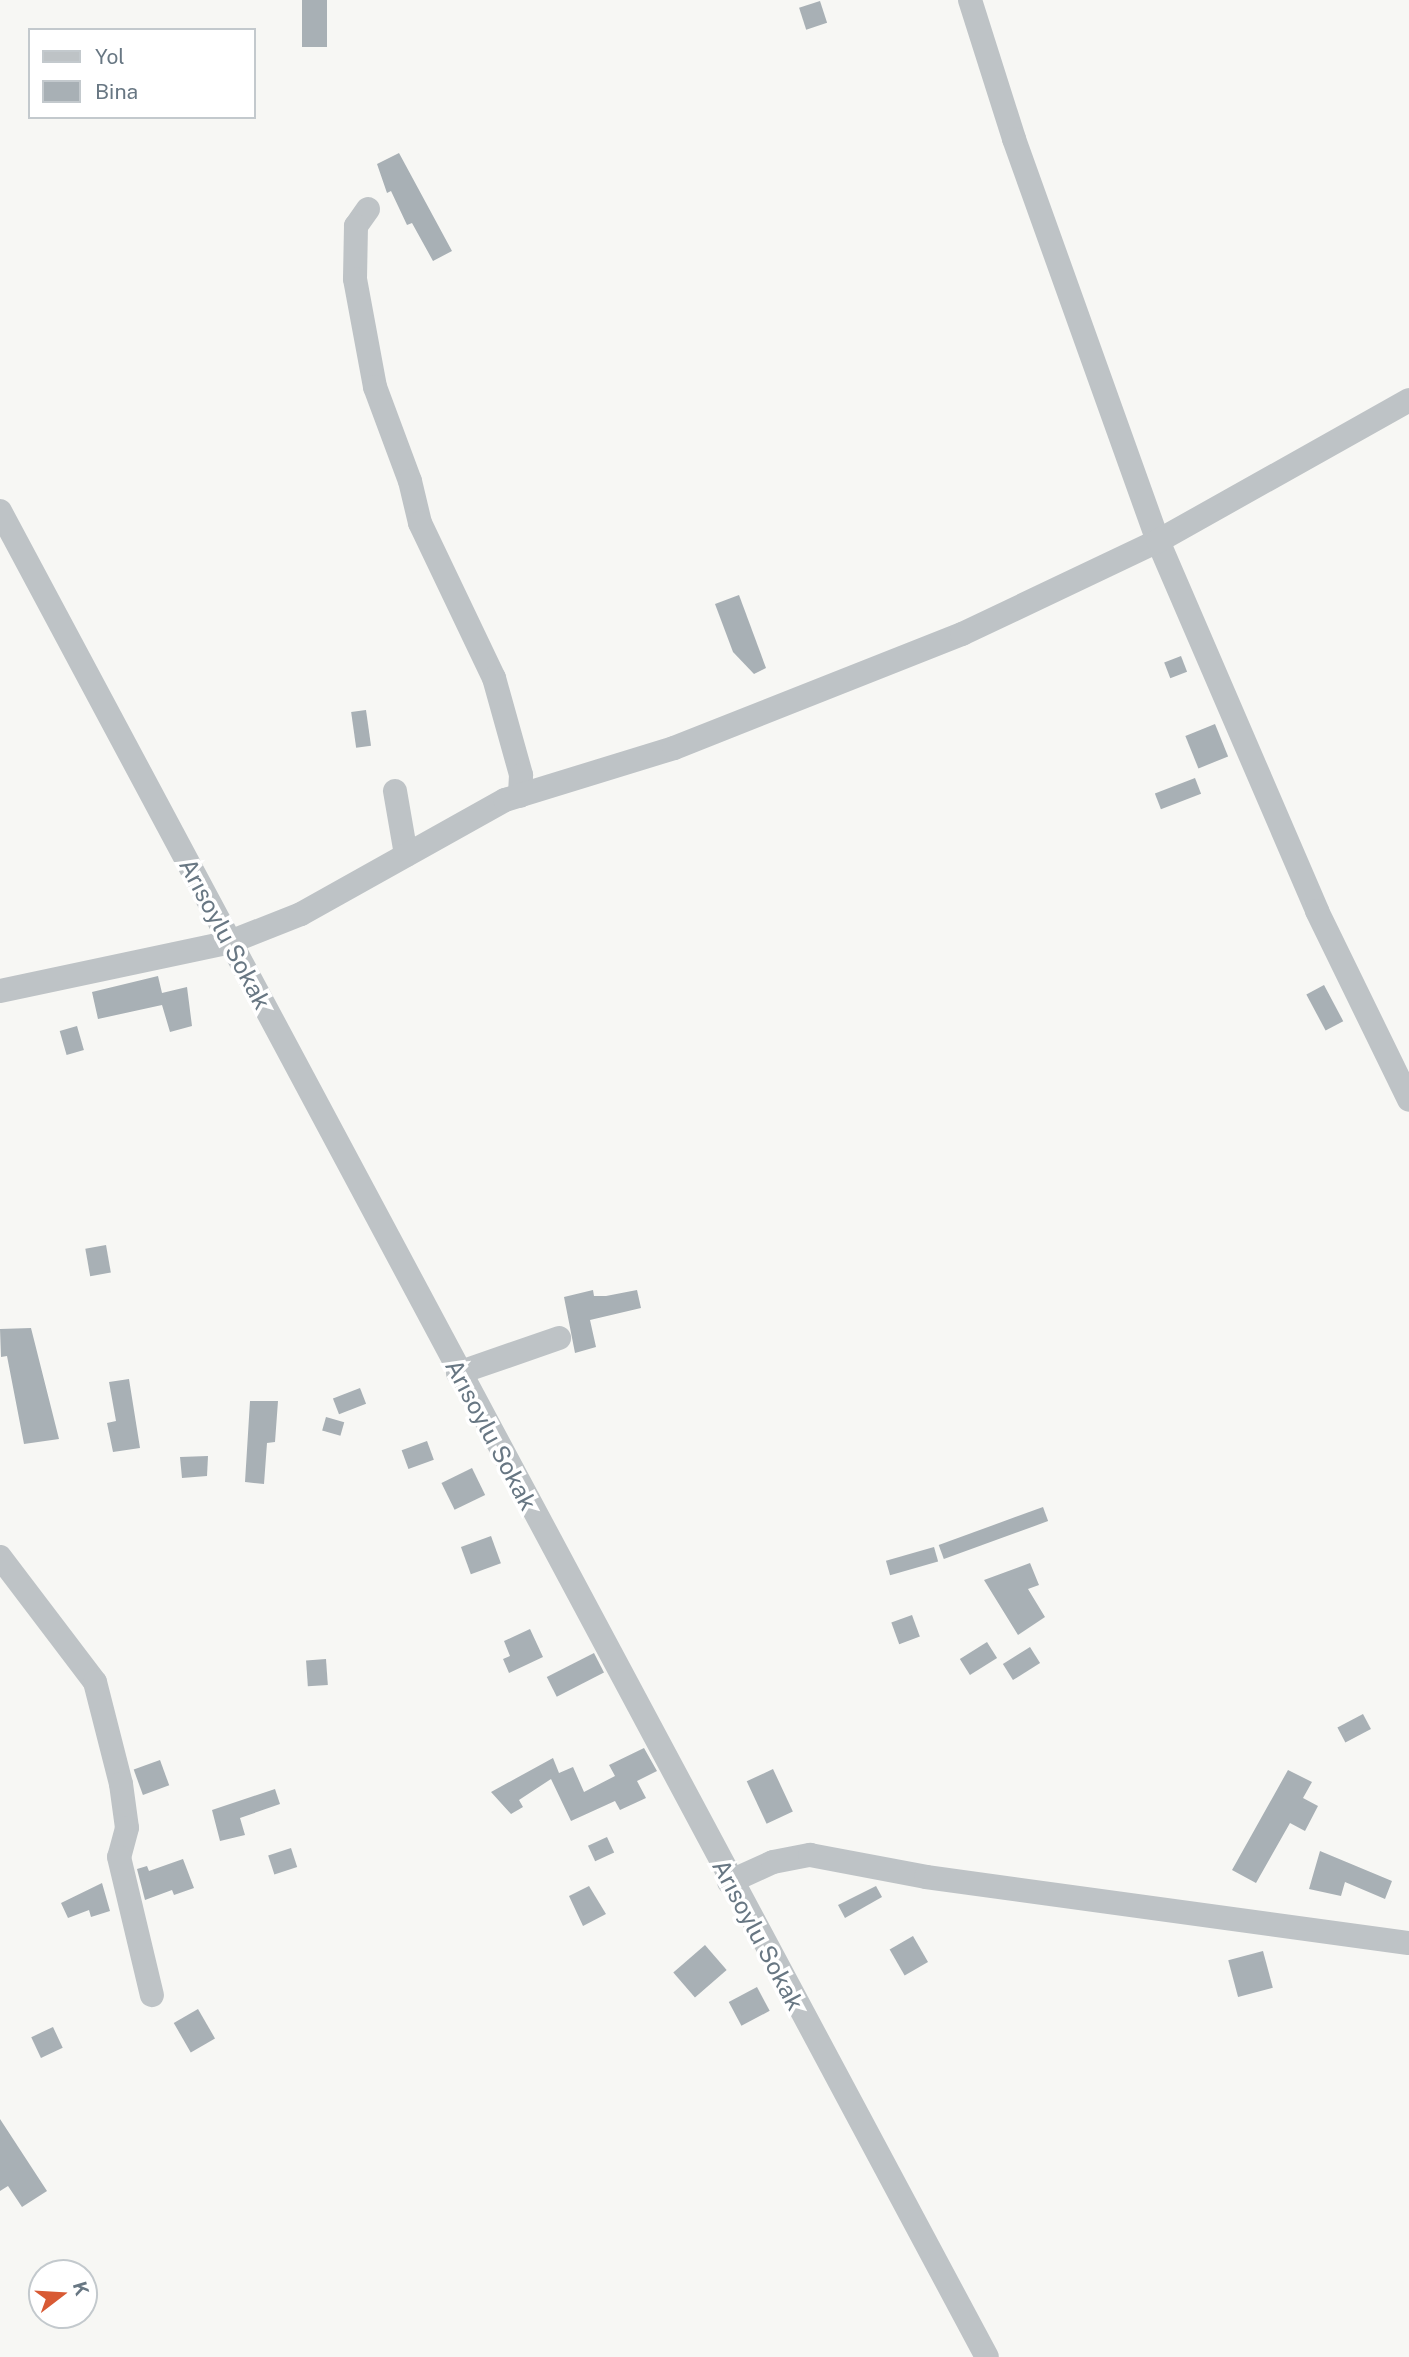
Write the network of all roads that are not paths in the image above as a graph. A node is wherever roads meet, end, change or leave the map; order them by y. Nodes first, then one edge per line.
1 (971, 0) edge
2 (368, 209) dead end
3 (1409, 400) edge
4 (0, 511) edge
5 (1158, 541) junction
6 (8, 545) edge
7 (395, 791) dead end
8 (520, 796) junction
9 (406, 855) junction
10 (230, 942) junction
11 (0, 991) edge
12 (1409, 1100) edge
13 (559, 1338) dead end
14 (458, 1373) junction
15 (0, 1557) edge
16 (729, 1882) junction
17 (1409, 1943) edge
18 (152, 1995) dead end
19 (987, 2357) edge

1 - 5 street
2 - 8 street
3 - 5 street
4 - 6 street, Arısoylu Sokak
5 - 8 street
5 - 12 street
6 - 10 street, Arısoylu Sokak
7 - 9 street
8 - 9 street
9 - 10 street
10 - 11 street
10 - 14 street, Arısoylu Sokak
13 - 14 street
14 - 16 street, Arısoylu Sokak
15 - 18 street
16 - 17 street
16 - 19 street, Arısoylu Sokak

